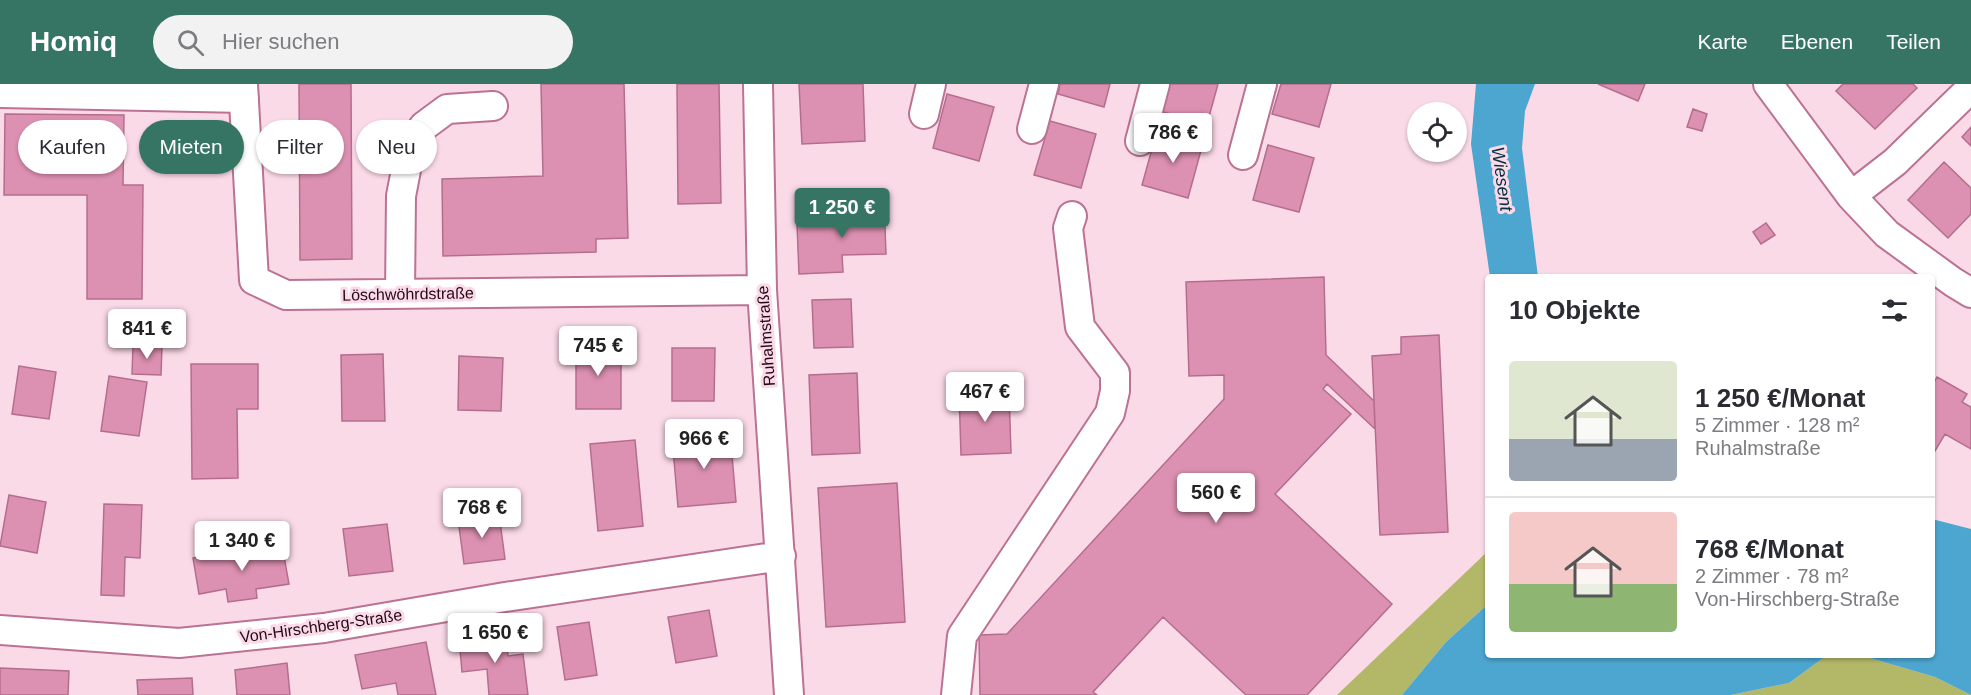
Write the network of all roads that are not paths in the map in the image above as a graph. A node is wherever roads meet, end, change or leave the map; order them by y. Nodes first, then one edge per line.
1 (758, 84) edge
2 (931, 84) edge
3 (1044, 84) edge
4 (1155, 84) edge
5 (1262, 84) edge
6 (1768, 84) edge
7 (1971, 88) edge
8 (243, 91) edge
9 (0, 93) edge
10 (493, 106) dead end
11 (924, 114) dead end
12 (1032, 129) dead end
13 (1140, 141) dead end
14 (1243, 155) dead end
15 (1851, 196) junction
16 (1071, 216) dead end
17 (762, 290) junction
18 (1971, 293) edge
19 (400, 294) junction
20 (782, 556) junction
21 (0, 630) edge
22 (789, 695) edge
23 (956, 695) edge

1 - 17 street, Ruhalmstraße
2 - 11 street
3 - 12 street
4 - 13 street
5 - 14 street
6 - 15 street
7 - 15 street
8 - 9 street
8 - 19 street, Löschwöhrdstraße
10 - 19 street
15 - 18 street
16 - 23 street
17 - 19 street, Löschwöhrdstraße
17 - 20 street, Ruhalmstraße
20 - 21 street, Von-Hirschberg-Straße
20 - 22 street, Ruhalmstraße

